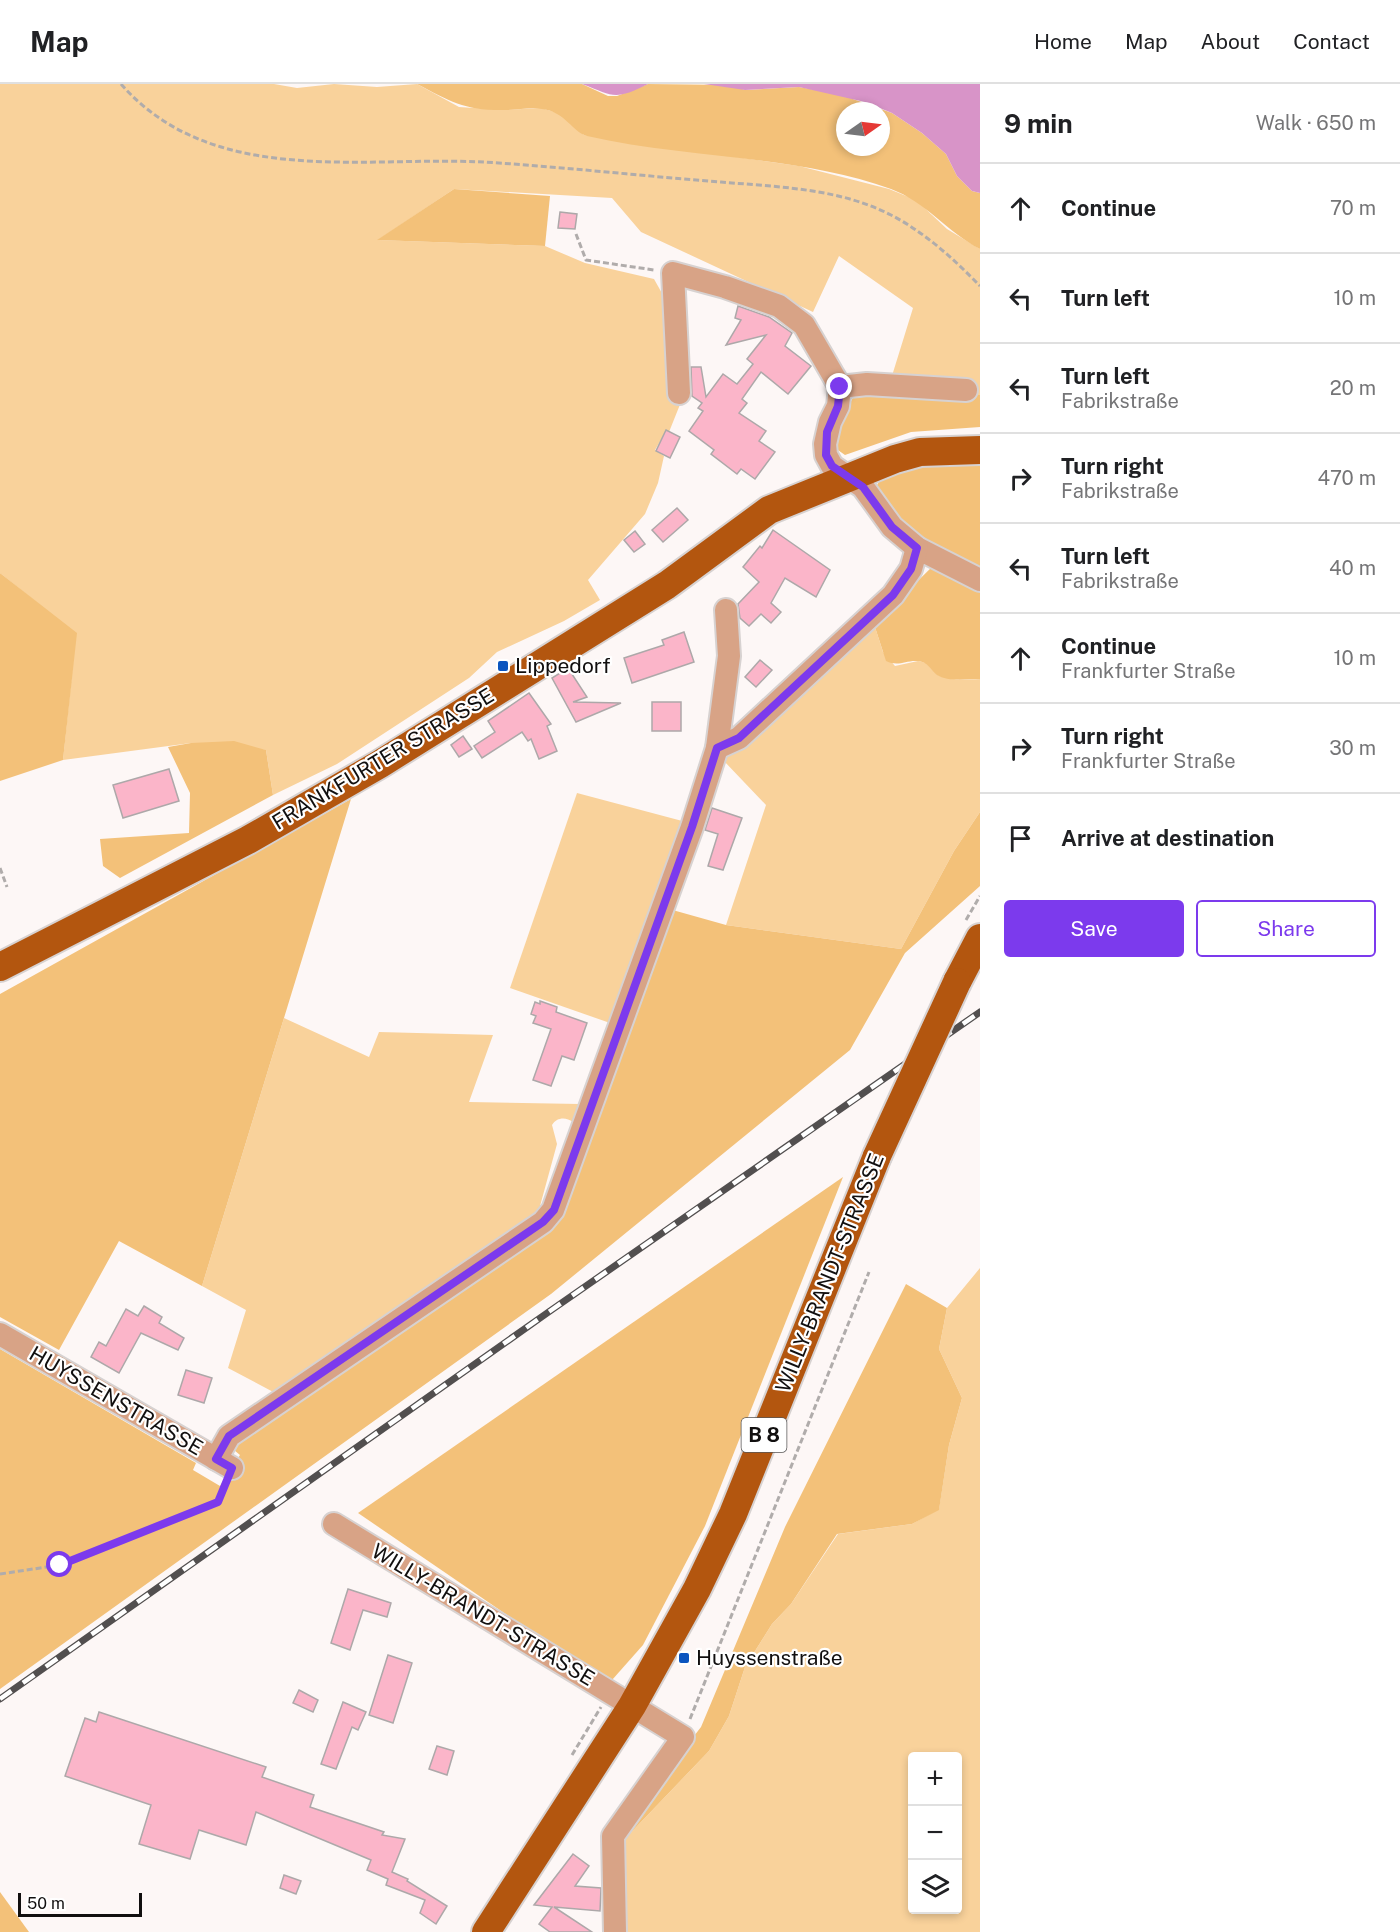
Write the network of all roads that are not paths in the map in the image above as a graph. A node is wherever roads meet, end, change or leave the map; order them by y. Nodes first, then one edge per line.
1 (840, 387) junction
2 (966, 390) dead end
3 (679, 393) dead end
4 (980, 450) edge
5 (846, 477) junction
6 (917, 548) junction
7 (980, 580) edge
8 (726, 610) dead end
9 (717, 748) junction
10 (980, 938) edge
11 (0, 967) edge
12 (0, 1334) edge
13 (334, 1524) dead end
14 (621, 1699) junction
15 (486, 1932) edge
16 (615, 1932) edge

1 - 2 street
1 - 3 street
1 - 5 street
4 - 5 main road, FRANKFURTER STRASSE
5 - 6 street
5 - 11 main road, FRANKFURTER STRASSE
6 - 7 street
6 - 9 street
8 - 9 street
9 - 12 street, HUYSSENSTRASSE
10 - 14 main road, WILLY-BRANDT-STRASSE / B 8, bridge
13 - 14 street, WILLY-BRANDT-STRASSE
14 - 15 main road, WILLY-BRANDT-STRASSE / B 8
14 - 16 street

